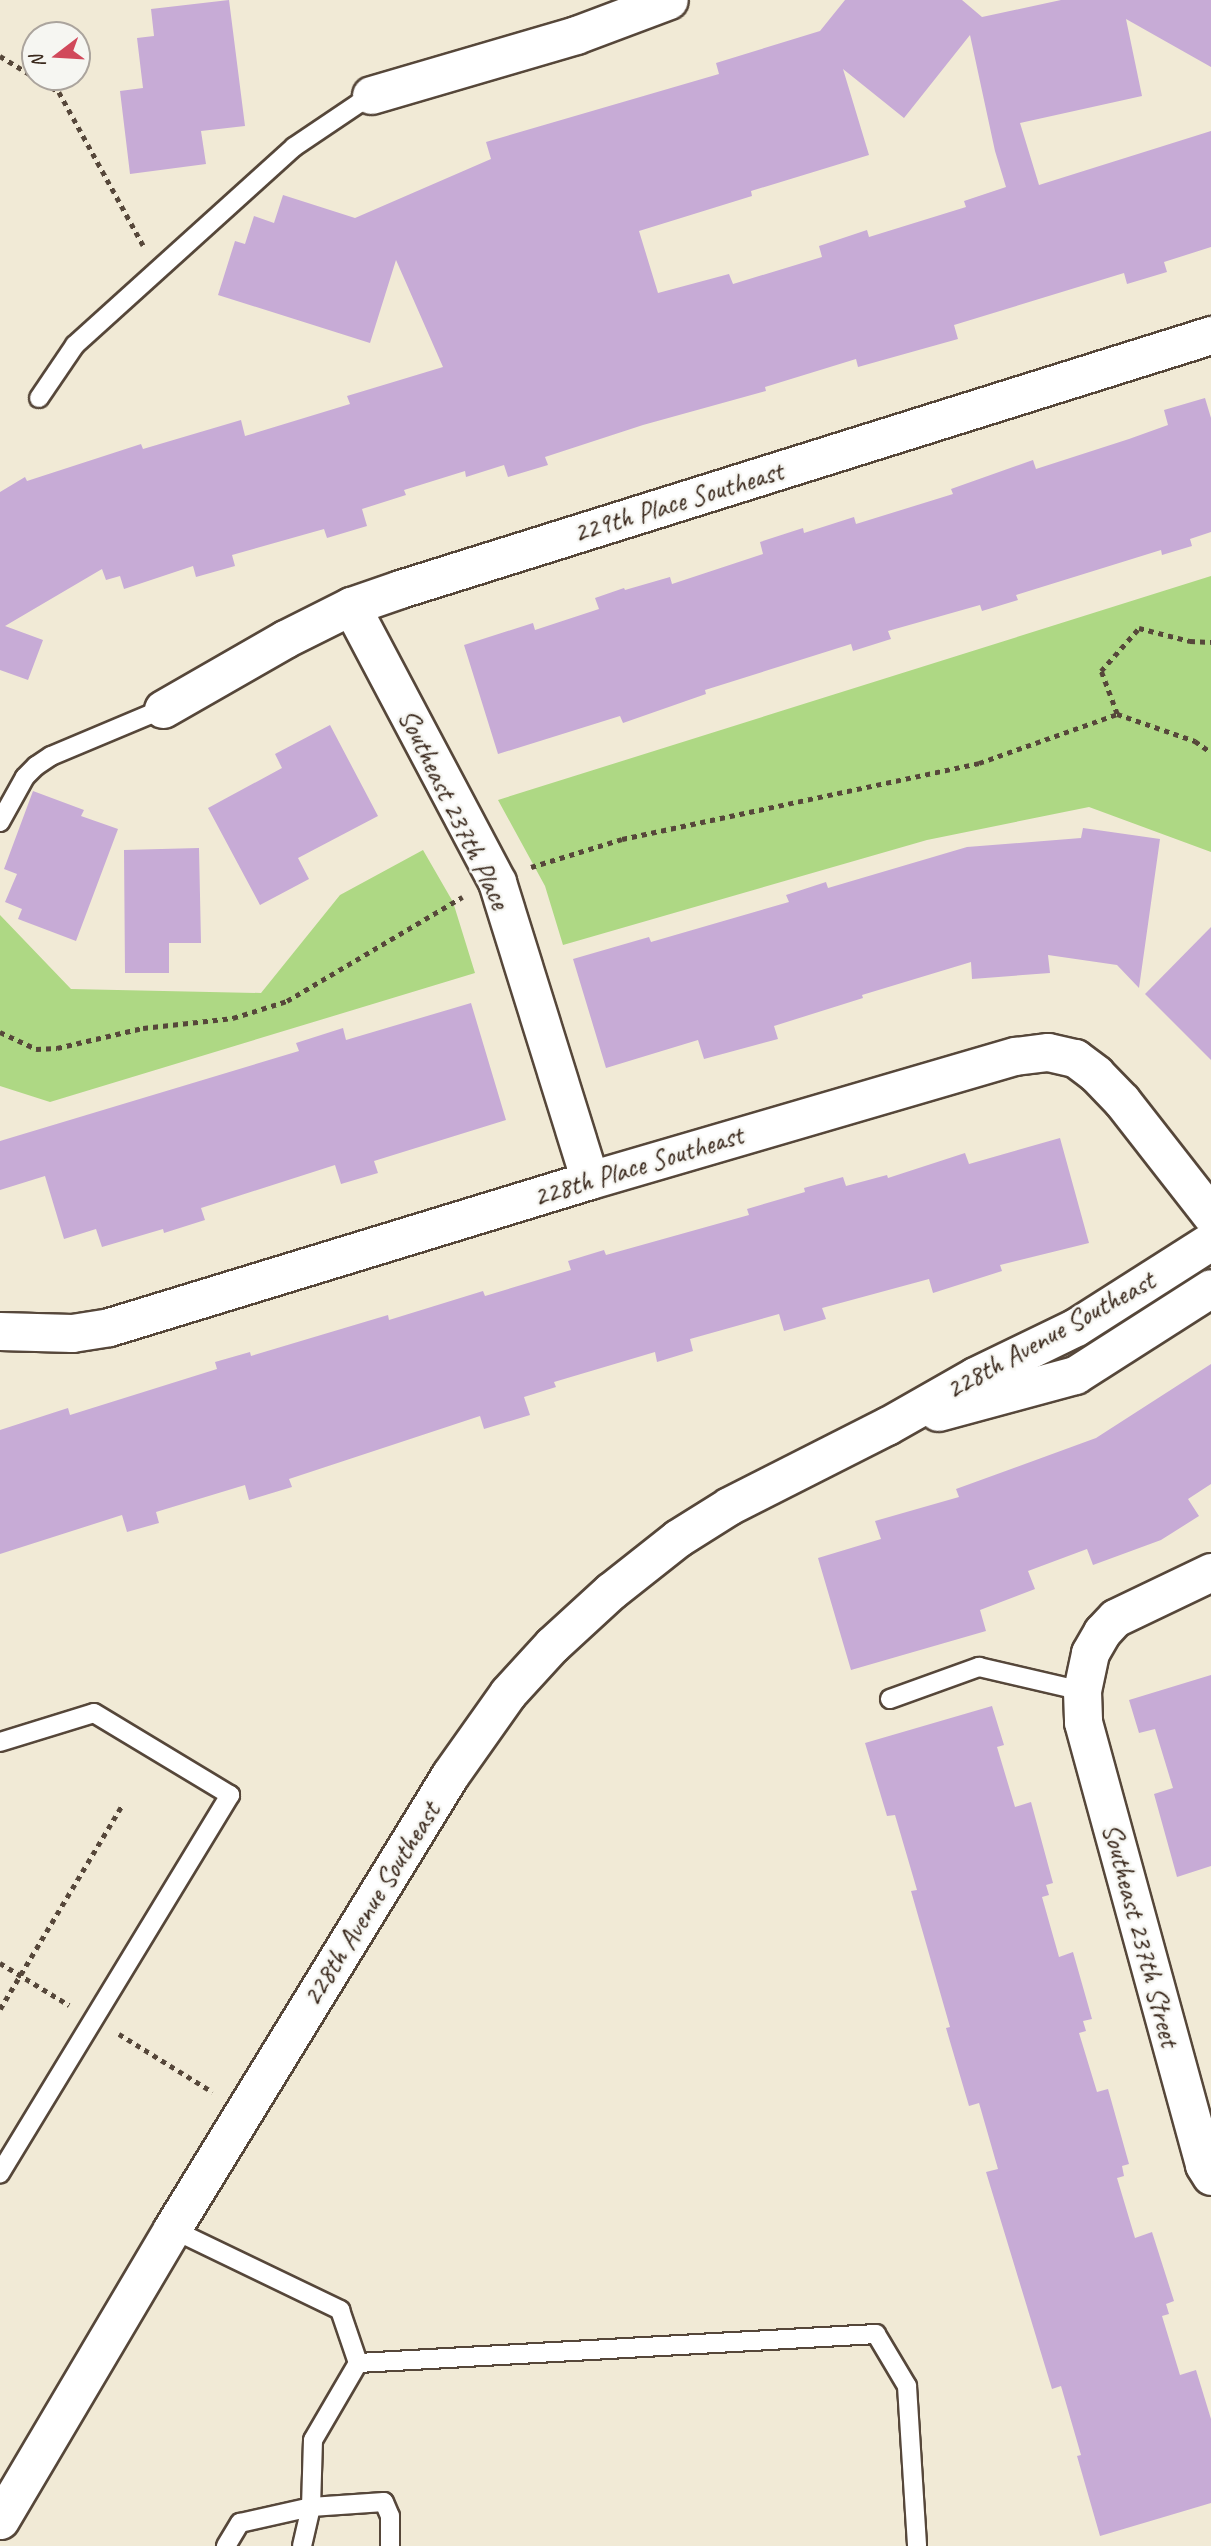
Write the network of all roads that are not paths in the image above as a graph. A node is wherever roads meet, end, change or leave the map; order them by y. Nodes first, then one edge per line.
1 (669, 0) edge
2 (371, 95) joint
3 (1211, 335) edge
4 (39, 398) dead end
5 (351, 606) junction
6 (163, 709) joint
7 (0, 822) edge
8 (590, 1180) junction
9 (1211, 1215) edge
10 (1211, 1241) edge
11 (1211, 1288) edge
12 (0, 1331) edge
13 (887, 1426) junction
14 (1211, 1572) edge
15 (1082, 1691) junction
16 (890, 1699) dead end
17 (0, 1742) edge
18 (0, 2174) edge
19 (1211, 2176) edge
20 (172, 2229) junction
21 (358, 2364) junction
22 (311, 2507) junction
23 (3, 2510) edge
24 (226, 2546) edge
25 (302, 2546) edge
26 (390, 2546) edge
27 (917, 2546) edge

1 - 2 street
2 - 4 lane
3 - 5 street, 229th Place Southeast
5 - 6 street, 229th Place Southeast
5 - 8 street, Southeast 237th Place
6 - 7 lane
8 - 9 street, 228th Place Southeast
8 - 12 street, 228th Place Southeast
10 - 13 street, 228th Avenue Southeast
11 - 13 street, 228th Avenue Southeast
13 - 20 street, 228th Avenue Southeast
14 - 15 street, Southeast 237th Street
15 - 16 lane
15 - 19 street, Southeast 237th Street
17 - 18 lane
20 - 21 lane
20 - 23 street, 228th Avenue Southeast
21 - 22 lane
21 - 27 lane
22 - 24 lane
22 - 25 lane
22 - 26 lane

